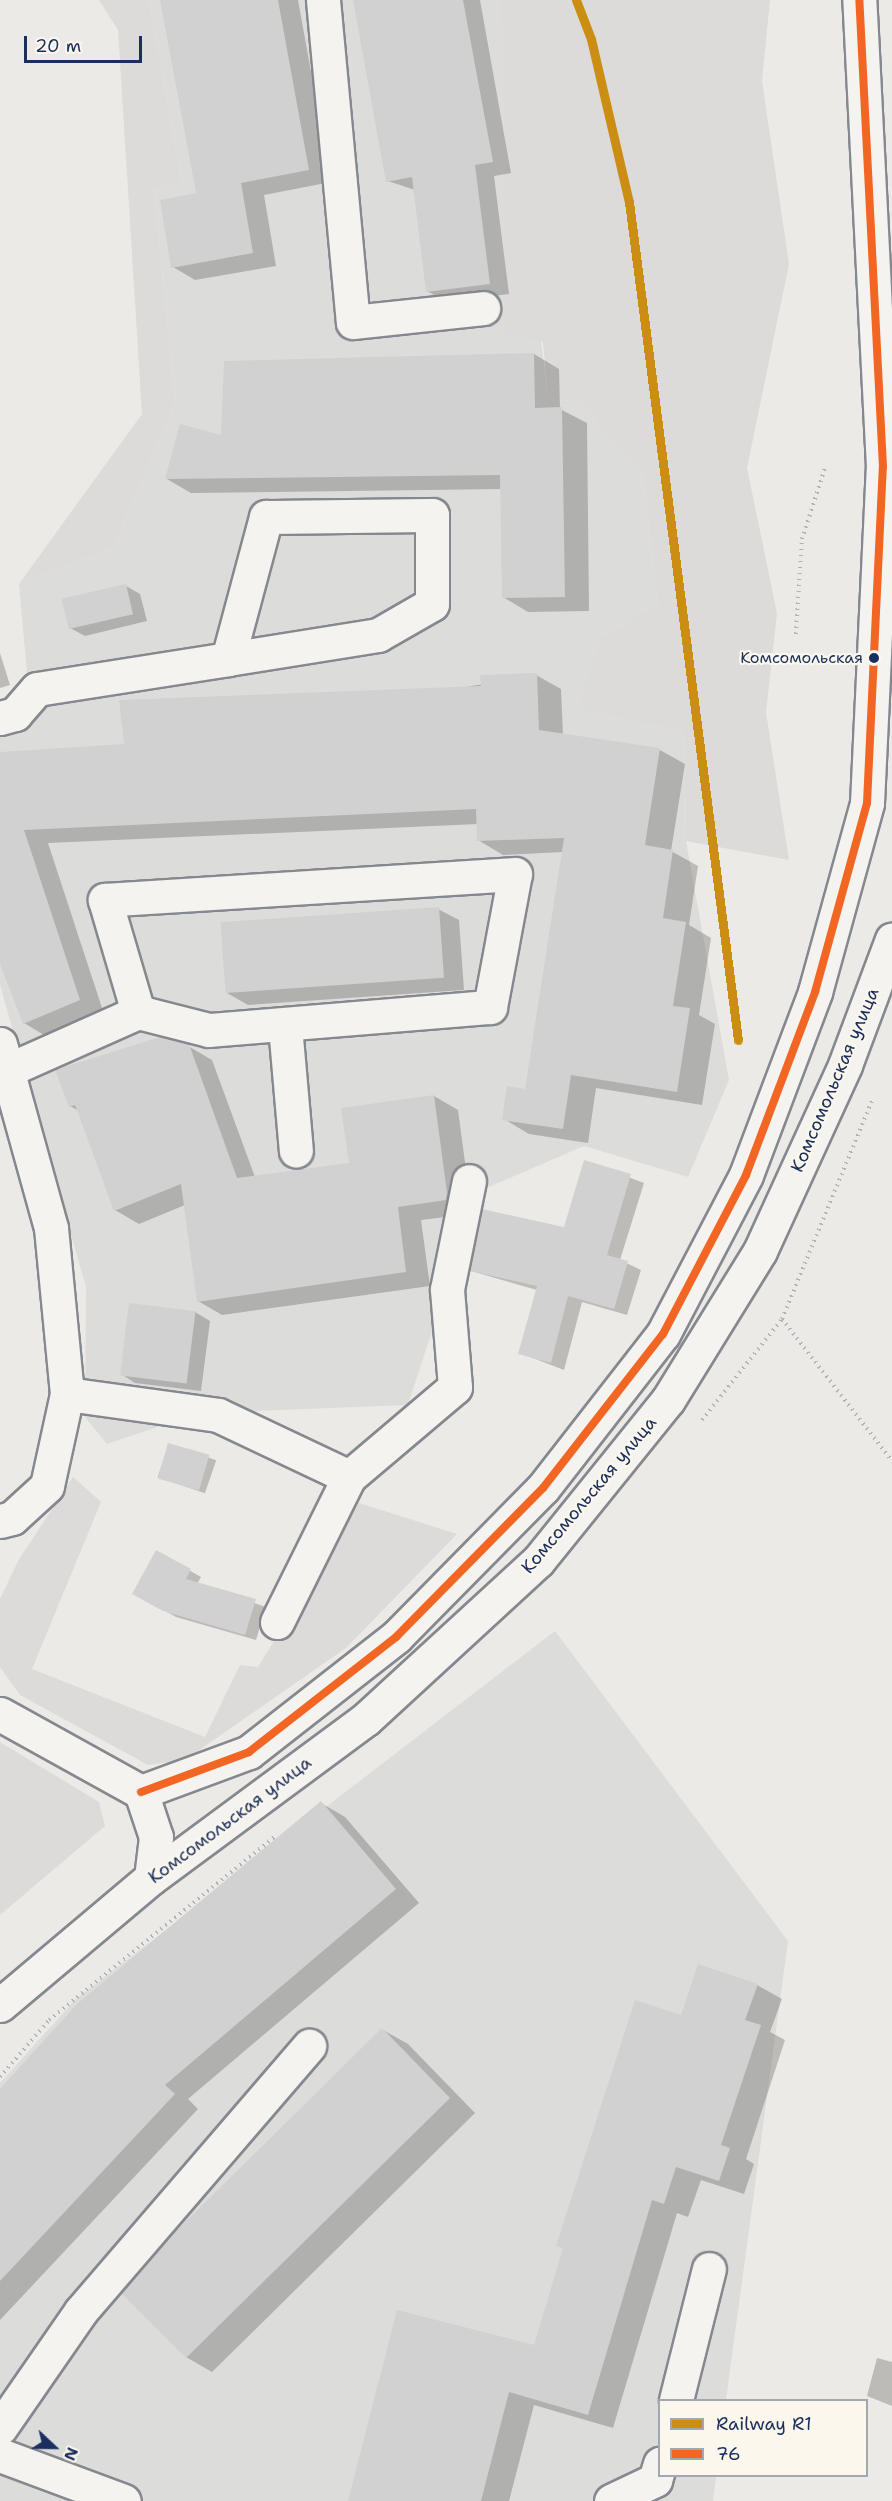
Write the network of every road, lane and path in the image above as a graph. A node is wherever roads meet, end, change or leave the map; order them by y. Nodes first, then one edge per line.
1 (323, 0) edge
2 (859, 0) edge
3 (879, 120) edge
4 (483, 308) dead end
5 (825, 468) dead end
6 (796, 634) dead end
7 (228, 659) junction
8 (0, 718) edge
9 (892, 939) edge
10 (138, 1012) junction
11 (285, 1026) junction
12 (4, 1057) edge
13 (876, 1090) dead end
14 (296, 1151) dead end
15 (469, 1181) dead end
16 (67, 1394) junction
17 (892, 1461) edge
18 (350, 1477) junction
19 (0, 1521) edge
20 (277, 1622) dead end
21 (2, 1718) edge
22 (141, 1792) junction
23 (151, 1878) junction
24 (0, 2005) edge
25 (309, 2046) dead end
26 (709, 2269) dead end
27 (676, 2399) edge
28 (0, 2428) edge
29 (0, 2455) edge
30 (658, 2472) edge
31 (124, 2501) edge
32 (611, 2501) edge

1 - 4 main road
2 - 3 main road
3 - 22 main road
5 - 6 path
7 - 7 main road
7 - 8 main road
9 - 23 main road, Комсомольская улица
10 - 11 main road
10 - 11 main road
10 - 12 main road
11 - 14 main road
12 - 16 main road
13 - 17 path
15 - 18 main road
16 - 18 main road
16 - 19 main road
18 - 20 main road
21 - 22 main road
22 - 23 main road
23 - 24 main road, Комсомольская улица
25 - 28 main road
26 - 27 main road
29 - 31 main road
30 - 32 main road

